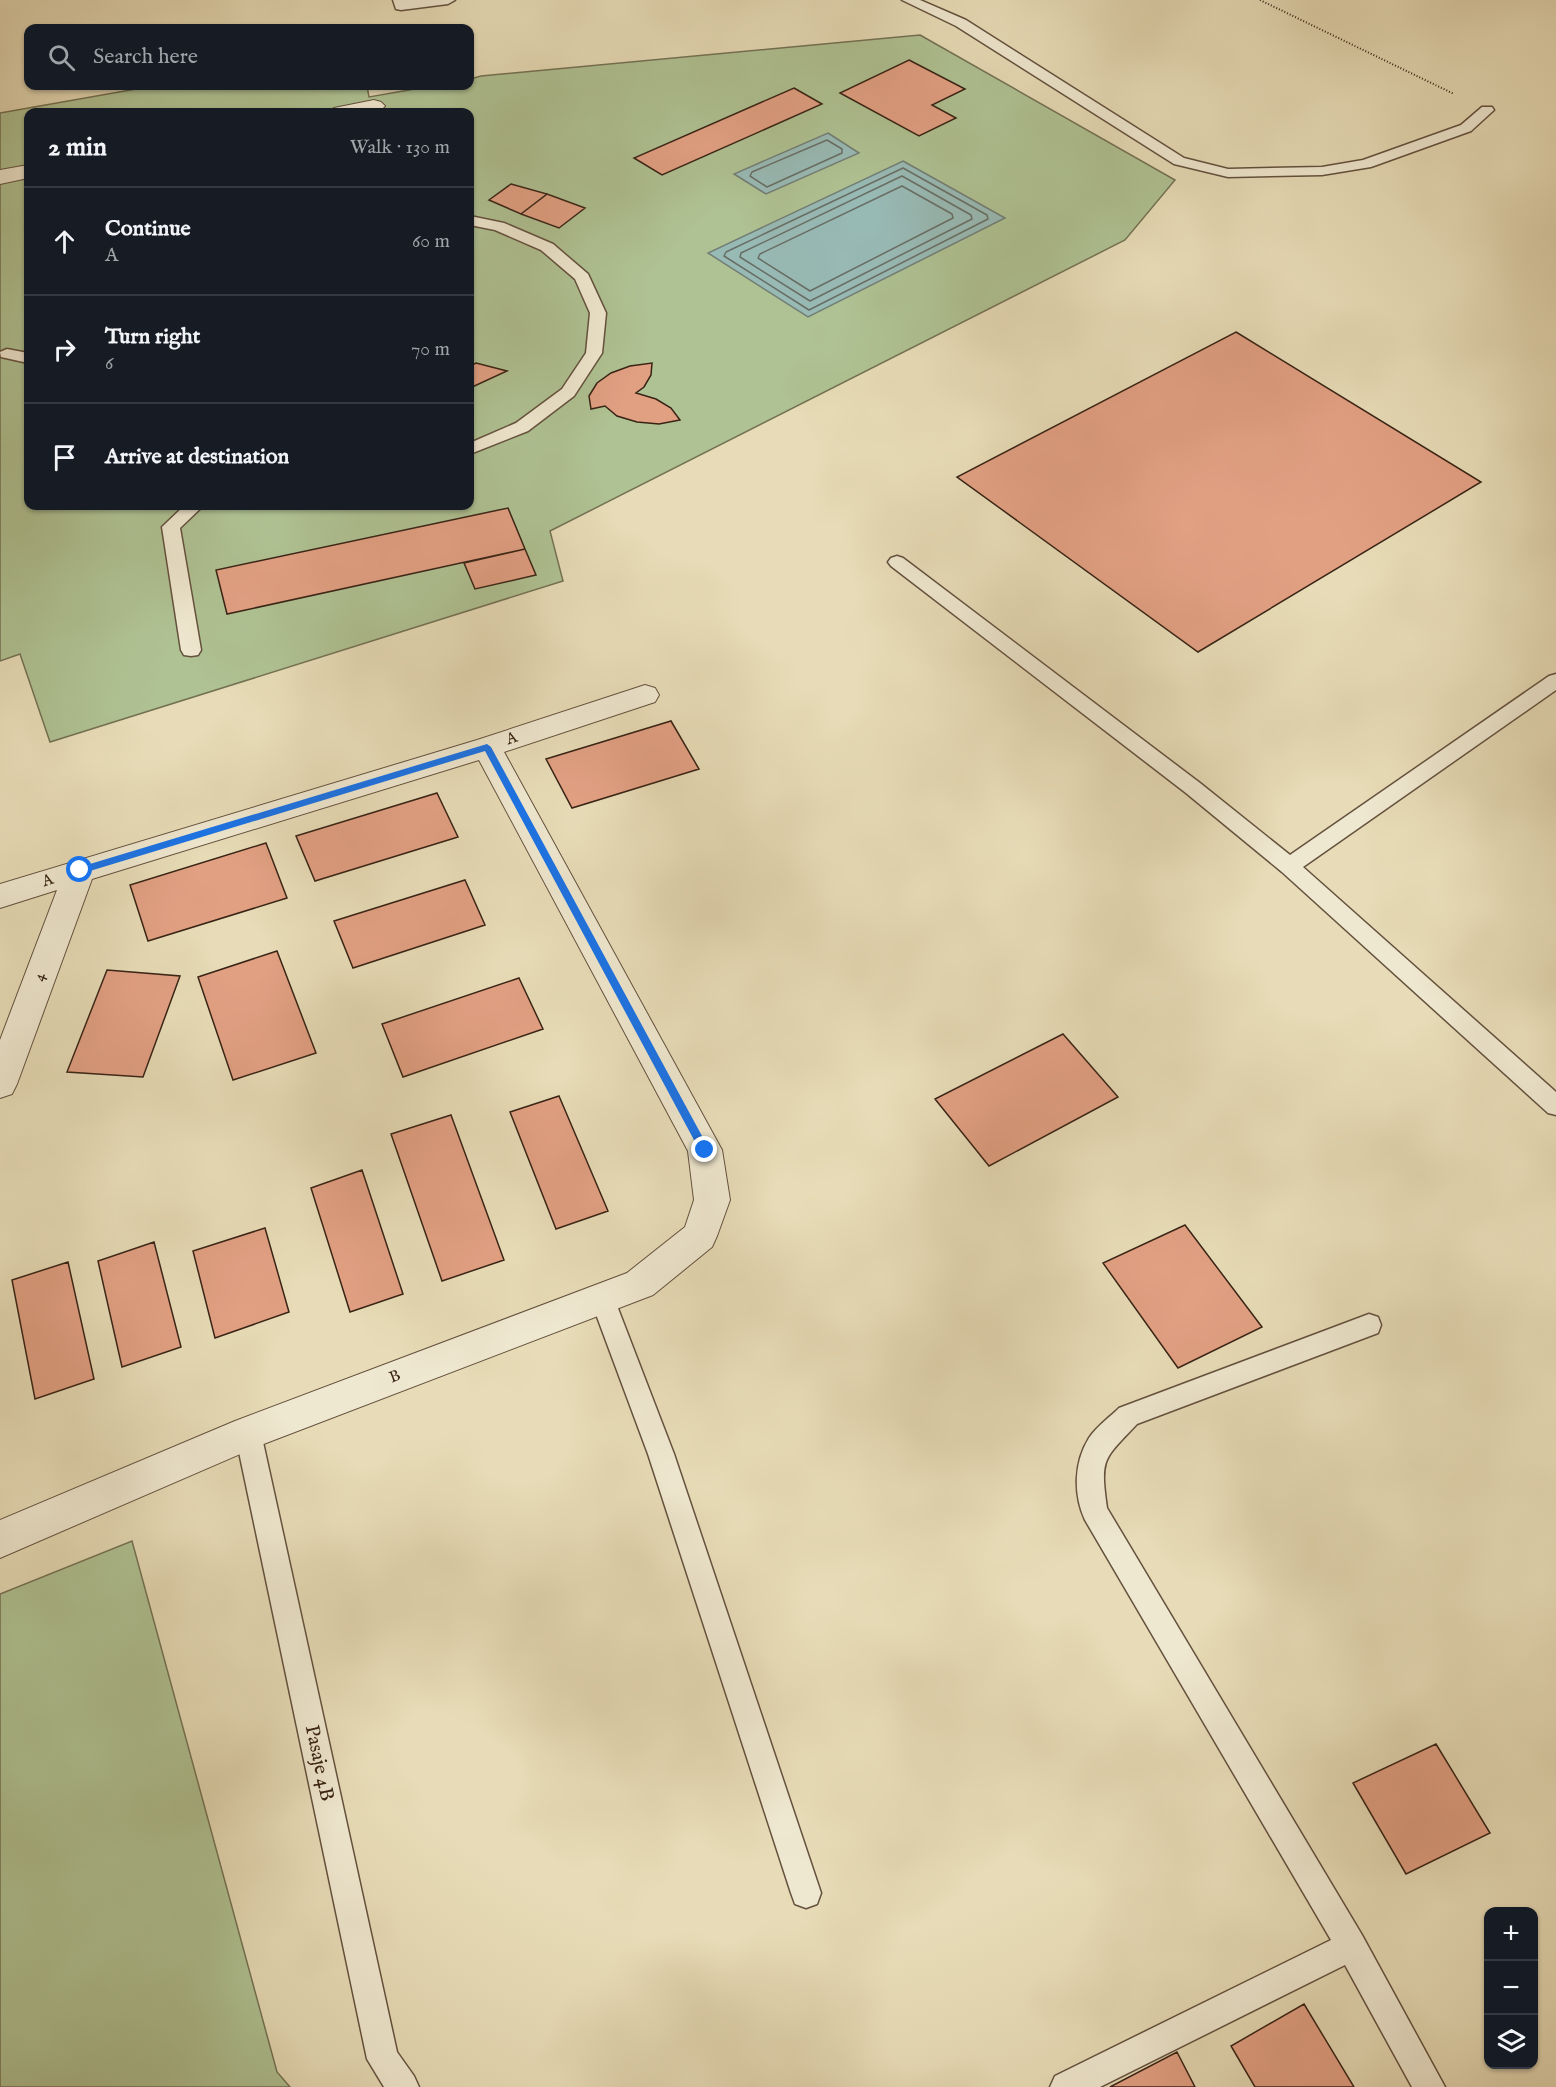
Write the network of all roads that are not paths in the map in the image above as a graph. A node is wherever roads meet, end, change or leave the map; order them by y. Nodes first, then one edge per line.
1 (400, 0) edge
2 (448, 0) edge
3 (909, 0) edge
4 (1487, 110) road end
5 (24, 173) edge
6 (0, 177) edge
7 (474, 223) edge
8 (7, 354) dead end
9 (24, 357) edge
10 (474, 447) edge
11 (190, 510) edge
12 (897, 562) dead end
13 (191, 650) dead end
14 (1556, 681) edge
15 (645, 695) dead end
16 (487, 747) junction
17 (1289, 866) junction
18 (80, 870) junction
19 (0, 896) edge
20 (0, 1084) edge
21 (1556, 1106) edge
22 (602, 1298) junction
23 (1369, 1325) dead end
24 (248, 1433) junction
25 (0, 1539) edge
26 (806, 1893) dead end
27 (1352, 1946) junction
28 (403, 2087) edge
29 (1066, 2087) edge
30 (1429, 2087) edge

1 - 2 lane
3 - 4 lane
5 - 6 street
7 - 10 lane
8 - 9 lane
11 - 13 lane
12 - 17 lane
14 - 17 lane
15 - 16 street, A
16 - 18 street, A
16 - 22 street, B
17 - 21 lane
18 - 19 street, A
18 - 20 street, 4
22 - 24 street, B
22 - 26 lane
23 - 27 lane
24 - 25 street, B
24 - 28 lane, Pasaje 4B
27 - 29 lane
27 - 30 lane

